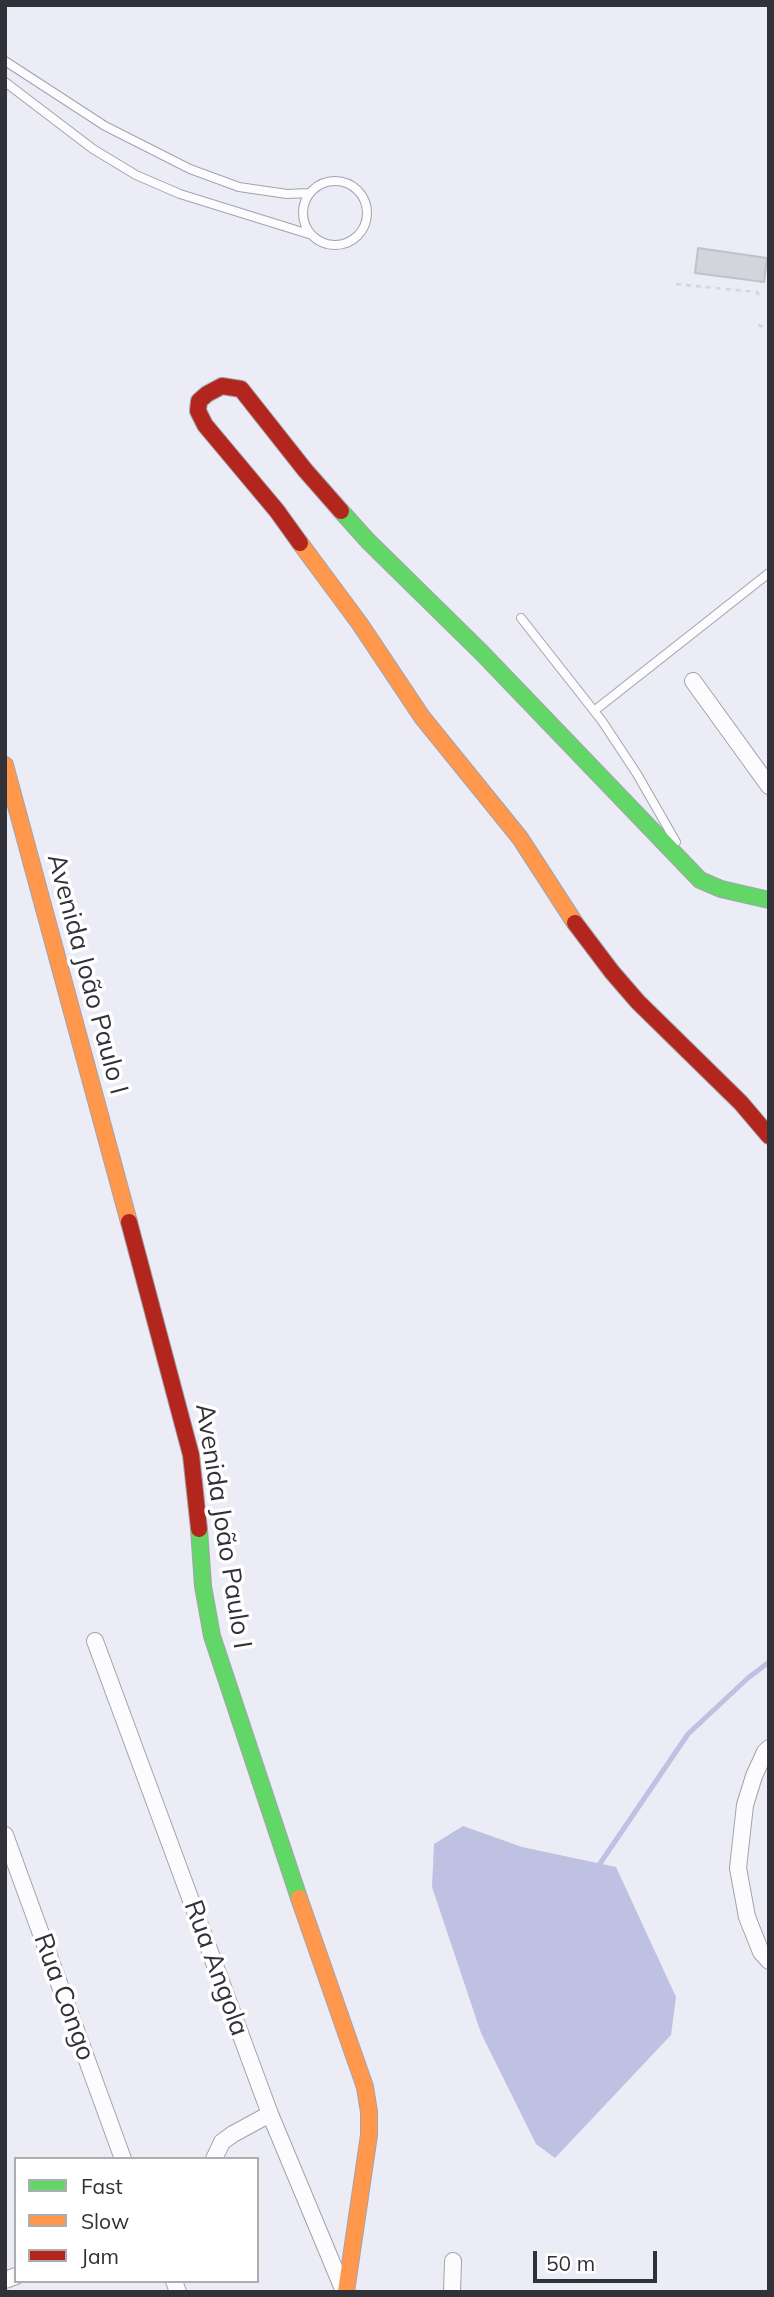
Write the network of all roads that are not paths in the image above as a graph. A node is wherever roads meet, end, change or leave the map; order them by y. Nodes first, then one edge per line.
1 (5, 61) edge
2 (5, 82) edge
3 (309, 193) junction
4 (312, 235) junction
5 (769, 573) edge
6 (521, 618) dead end
7 (693, 681) dead end
8 (594, 711) junction
9 (5, 765) edge
10 (769, 786) edge
11 (700, 880) junction
12 (769, 900) edge
13 (769, 1136) edge
14 (95, 1641) dead end
15 (769, 1748) edge
16 (6, 1839) edge
17 (769, 1961) edge
18 (270, 2114) junction
19 (122, 2157) edge
20 (215, 2157) edge
21 (453, 2261) dead end
22 (345, 2292) edge
23 (452, 2292) edge

1 - 3 lane
2 - 4 lane
3 - 4 lane
3 - 4 lane
5 - 8 lane
6 - 8 lane
7 - 10 street
8 - 11 lane
9 - 22 street, Avenida João Paulo I
11 - 12 street
11 - 13 street
14 - 18 street, Rua Angola
15 - 17 street
16 - 19 street, Rua Congo
18 - 20 street
18 - 22 street, Rua Angola
21 - 23 street

